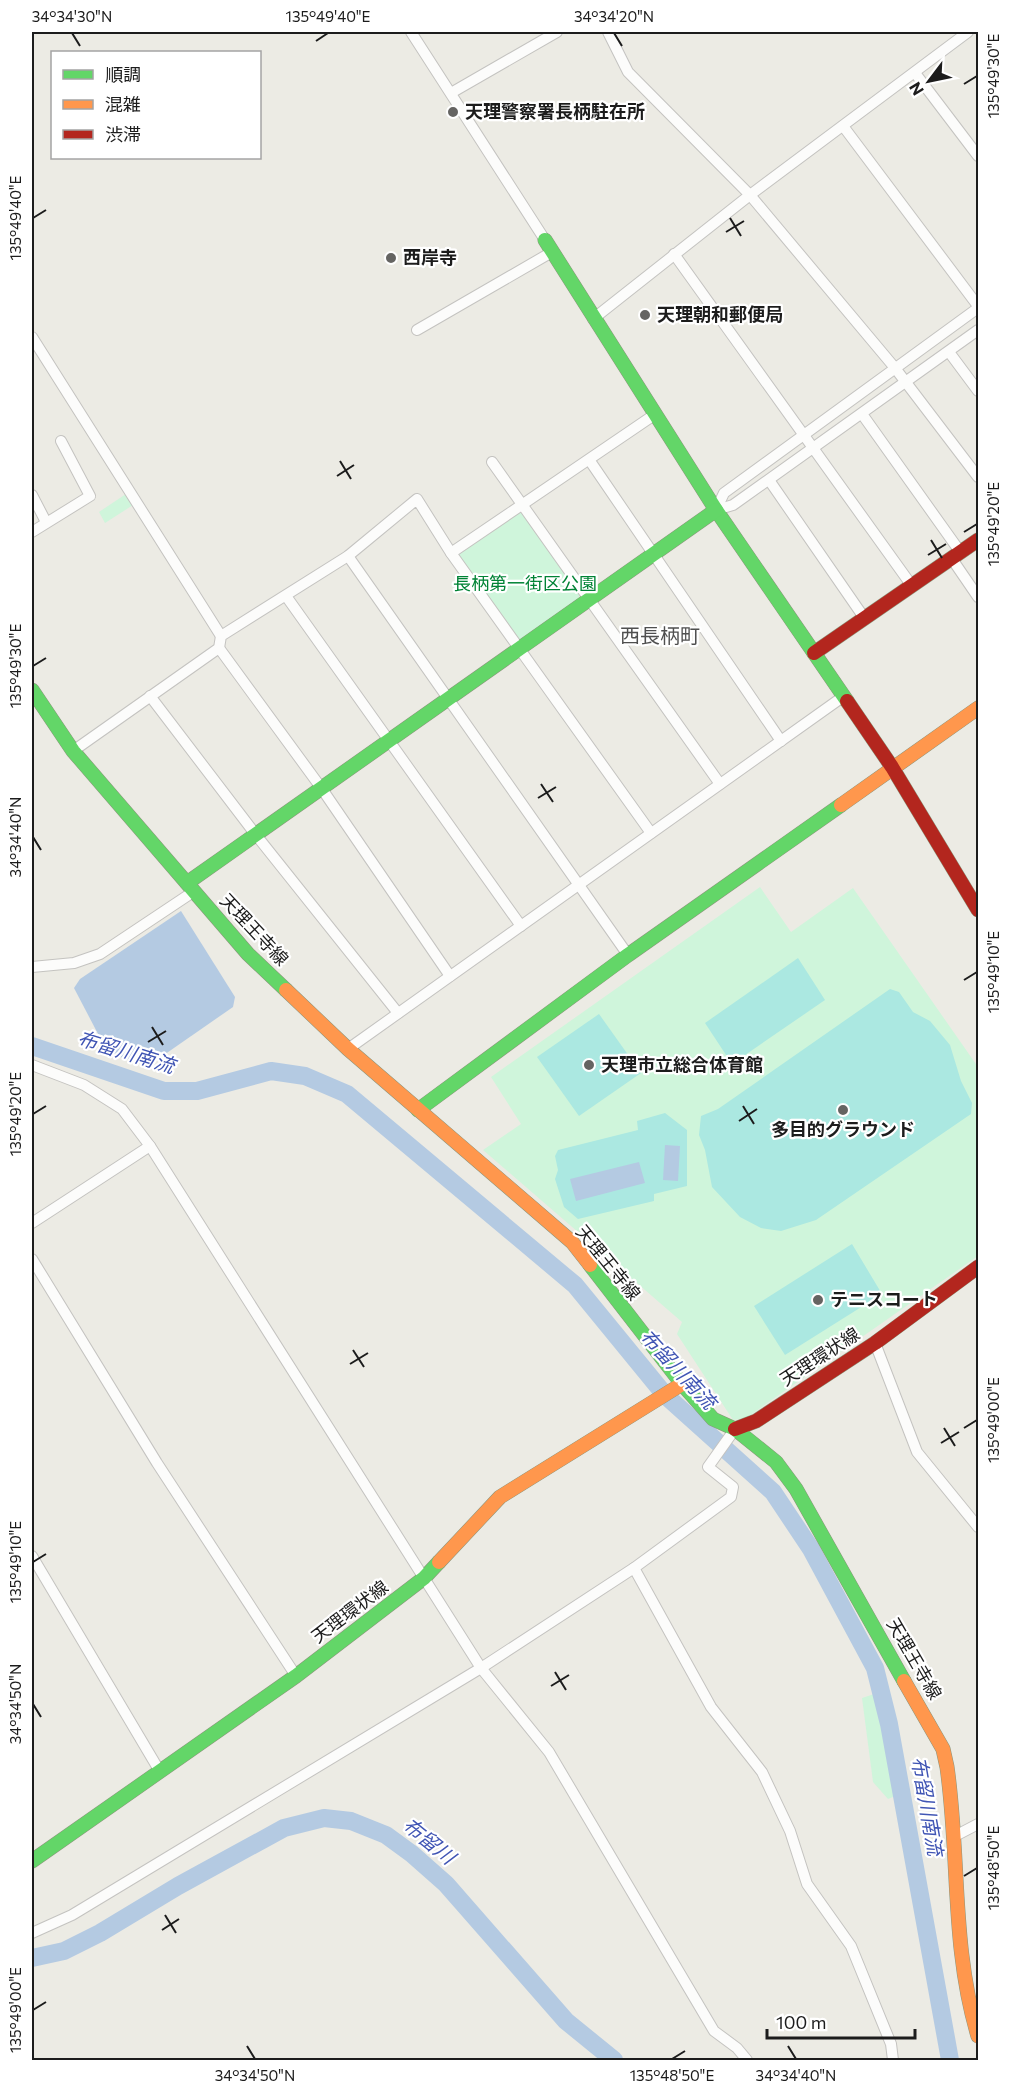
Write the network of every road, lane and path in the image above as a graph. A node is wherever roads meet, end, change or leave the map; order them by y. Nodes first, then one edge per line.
1 (411, 32) edge
2 (557, 32) edge
3 (608, 32) edge
4 (968, 32) edge
5 (915, 73) junction
6 (451, 93) junction
7 (843, 126) junction
8 (978, 156) edge
9 (750, 195) junction
10 (548, 246) junction
11 (674, 254) junction
12 (978, 307) edge
13 (593, 319) junction
14 (417, 330) dead end
15 (978, 330) edge
16 (32, 338) edge
17 (949, 352) junction
18 (895, 368) junction
19 (906, 382) junction
20 (978, 391) edge
21 (862, 414) junction
22 (654, 415) junction
23 (805, 435) junction
24 (61, 441) dead end
25 (815, 448) junction
26 (590, 461) junction
27 (492, 462) dead end
28 (978, 477) edge
29 (769, 480) junction
30 (32, 495) edge
31 (524, 504) junction
32 (716, 510) junction
33 (46, 522) junction
34 (32, 532) edge
35 (978, 540) edge
36 (451, 553) junction
37 (654, 555) junction
38 (348, 556) junction
39 (957, 556) junction
40 (912, 586) junction
41 (286, 596) junction
42 (978, 597) edge
43 (590, 598) junction
44 (865, 619) junction
45 (221, 636) junction
46 (219, 648) junction
47 (518, 648) junction
48 (814, 653) junction
49 (32, 690) edge
50 (150, 696) junction
51 (844, 696) junction
52 (449, 700) junction
53 (978, 708) edge
54 (390, 741) junction
55 (781, 741) junction
56 (73, 751) junction
57 (892, 767) junction
58 (720, 784) junction
59 (322, 789) junction
60 (651, 833) junction
61 (256, 835) junction
62 (579, 885) junction
63 (190, 888) junction
64 (974, 892) edge
65 (978, 910) edge
66 (521, 926) junction
67 (628, 955) junction
68 (32, 967) edge
69 (450, 976) junction
70 (398, 1013) junction
71 (348, 1049) junction
72 (32, 1065) edge
73 (418, 1110) junction
74 (150, 1146) junction
75 (32, 1223) edge
76 (32, 1259) edge
77 (978, 1268) edge
78 (875, 1343) junction
79 (679, 1386) junction
80 (733, 1433) junction
81 (978, 1526) edge
82 (32, 1556) edge
83 (634, 1568) junction
84 (424, 1578) junction
85 (481, 1668) junction
86 (296, 1676) junction
87 (159, 1770) junction
88 (978, 1824) edge
89 (955, 1836) junction
90 (32, 1861) edge
91 (32, 1933) edge
92 (978, 2036) edge
93 (893, 2059) edge
94 (747, 2060) edge

1 - 6 street
2 - 6 street
3 - 9 street
4 - 5 street
5 - 7 street
5 - 8 street
6 - 10 street
7 - 9 street
7 - 12 street
9 - 11 street
9 - 18 street
10 - 13 main road
10 - 14 street
11 - 13 street
11 - 23 street
12 - 18 street
13 - 22 main road
15 - 17 street
16 - 45 street
17 - 19 street
17 - 20 street
18 - 19 street
18 - 23 street
19 - 21 street
19 - 28 street
21 - 25 street
21 - 39 street
22 - 26 street
22 - 32 main road
23 - 25 street
23 - 32 street
24 - 33 street
25 - 29 street
25 - 40 street
26 - 31 street
26 - 37 street
27 - 31 street
29 - 32 street
29 - 44 street
30 - 33 street
31 - 36 street
31 - 43 street
32 - 37 main road
32 - 48 main road
33 - 34 street
35 - 39 main road
36 - 38 street
36 - 47 street
37 - 43 main road
37 - 55 street
38 - 41 street
38 - 52 street
39 - 40 main road
39 - 42 street
40 - 44 main road
41 - 45 street
41 - 54 street
43 - 47 main road
43 - 58 street
44 - 48 main road
45 - 46 street
46 - 50 street
46 - 59 street
47 - 52 main road
47 - 60 street
48 - 51 main road
49 - 56 main road, 天理王寺線
50 - 56 street
50 - 61 street
51 - 55 street
51 - 57 main road
52 - 54 main road
52 - 62 street
53 - 57 main road
54 - 59 main road
54 - 66 street
55 - 58 street
56 - 63 main road, 天理王寺線
57 - 64 main road
57 - 67 main road
58 - 60 street
59 - 61 main road
59 - 69 street
60 - 62 street
61 - 63 main road
61 - 70 street
62 - 66 street
62 - 67 street
63 - 68 street
63 - 71 main road, 天理王寺線
64 - 65 main road
66 - 69 street
67 - 73 main road
69 - 70 street
70 - 71 street
71 - 73 main road, 天理王寺線
72 - 74 street
73 - 79 main road, 天理王寺線
74 - 75 street
74 - 84 street
76 - 86 street
77 - 78 main road, 天理環状線
78 - 80 main road, 天理環状線
78 - 81 street
79 - 80 main road, 天理王寺線
79 - 84 main road, 天理環状線
80 - 83 street
80 - 89 main road, 天理王寺線
82 - 87 street
83 - 85 street
83 - 93 street
84 - 85 street
84 - 86 main road, 天理環状線
85 - 91 street
85 - 94 street
86 - 87 main road, 天理環状線
87 - 90 main road, 天理環状線
88 - 89 street
89 - 92 main road, 天理王寺線

